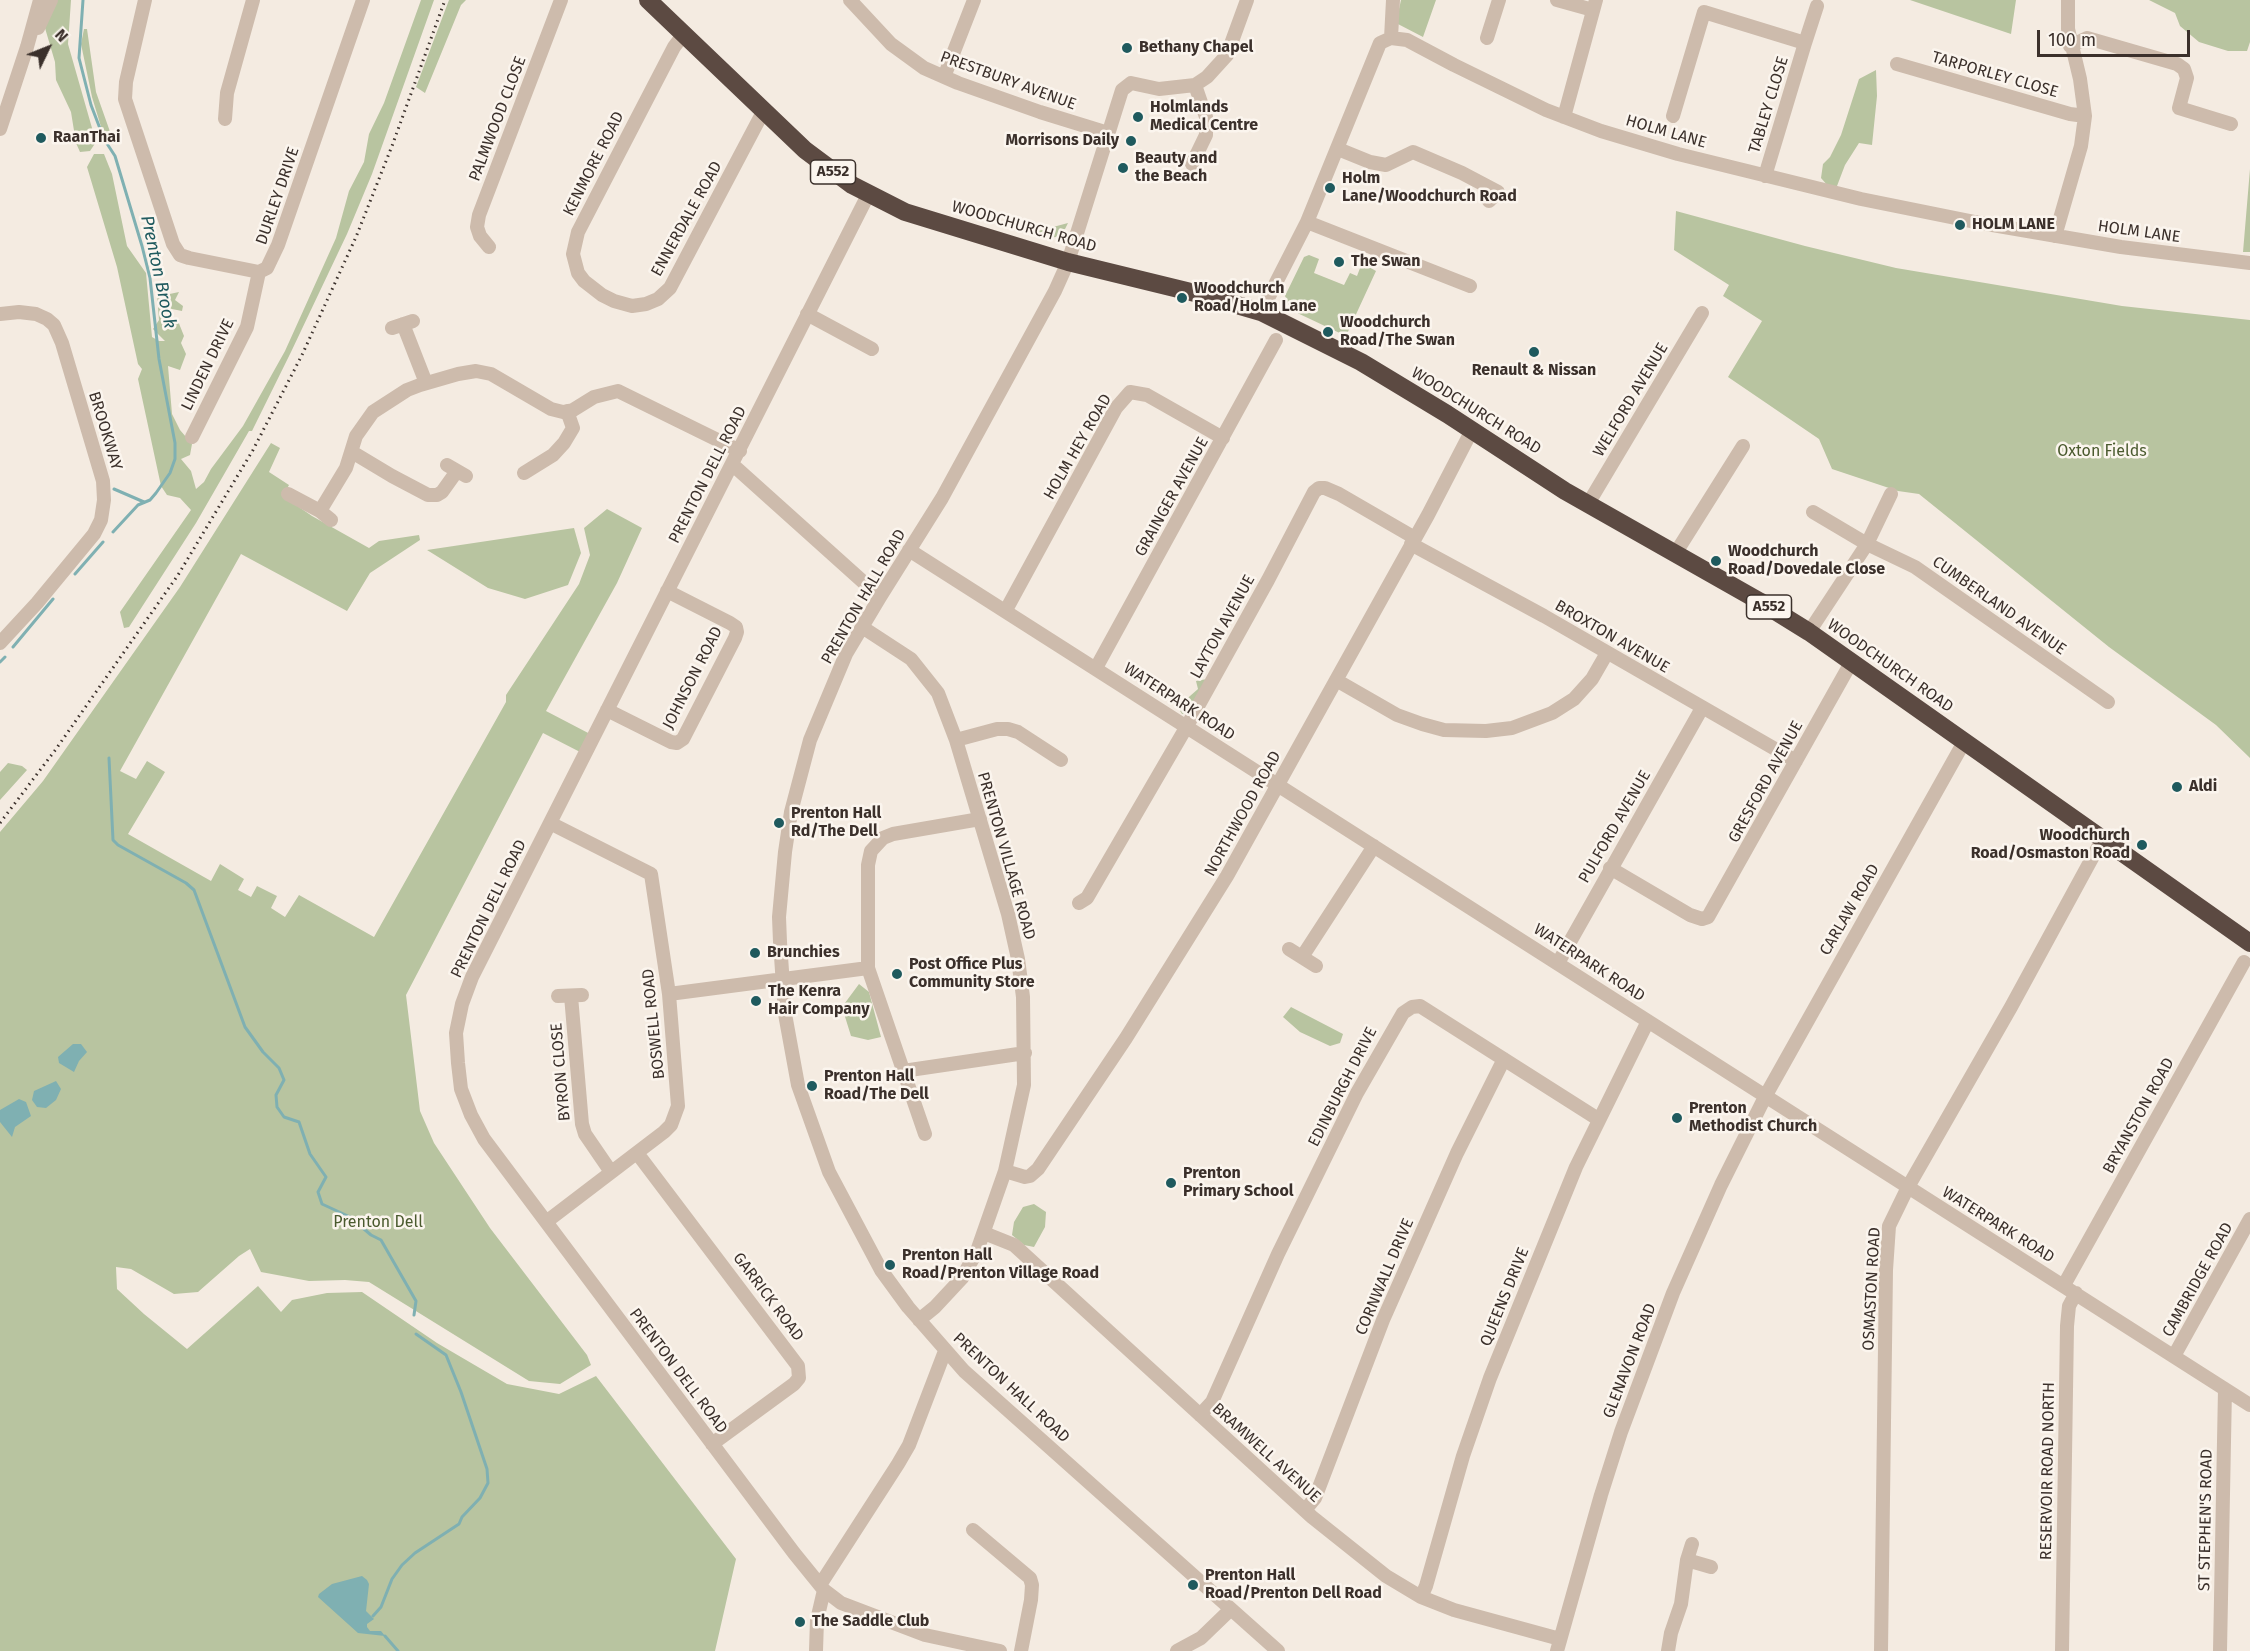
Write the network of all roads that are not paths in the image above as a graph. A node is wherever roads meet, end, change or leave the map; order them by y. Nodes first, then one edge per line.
1 (40, 0) edge
2 (51, 0) edge
3 (145, 0) edge
4 (253, 0) edge
5 (363, 0) edge
6 (561, 0) edge
7 (648, 0) edge
8 (850, 0) edge
9 (974, 0) edge
10 (1247, 0) edge
11 (1393, 0) edge
12 (1499, 0) edge
13 (1557, 0) edge
14 (2068, 0) edge
15 (1595, 5) edge
16 (1706, 6) edge
17 (1817, 6) dead end
18 (683, 35) junction
19 (1391, 38) junction
20 (1487, 38) dead end
21 (1805, 43) junction
22 (2070, 46) junction
23 (27, 47) junction
24 (1897, 64) dead end
25 (944, 77) junction
26 (1195, 85) junction
27 (763, 112) junction
28 (1673, 116) dead end
29 (2085, 116) junction
30 (1564, 117) junction
31 (225, 118) dead end
32 (2231, 124) dead end
33 (0, 129) edge
34 (1108, 133) junction
35 (1338, 149) junction
36 (1192, 166) dead end
37 (1765, 176) junction
38 (868, 193) junction
39 (1489, 201) dead end
40 (1307, 222) junction
41 (2055, 236) junction
42 (489, 247) dead end
43 (1068, 262) junction
44 (2250, 263) edge
45 (259, 272) junction
46 (1470, 286) dead end
47 (614, 302) joint
48 (1261, 312) junction
49 (1702, 313) dead end
50 (0, 314) edge
51 (807, 314) junction
52 (403, 324) dead end
53 (1276, 340) dead end
54 (872, 350) dead end
55 (426, 383) junction
56 (567, 411) junction
57 (1472, 430) junction
58 (192, 437) dead end
59 (1223, 438) junction
60 (1743, 446) dead end
61 (740, 451) junction
62 (352, 452) junction
63 (733, 465) junction
64 (457, 471) dead end
65 (524, 473) dead end
66 (288, 494) dead end
67 (1892, 494) dead end
68 (1588, 504) junction
69 (1813, 512) dead end
70 (1413, 541) junction
71 (1868, 544) junction
72 (909, 550) junction
73 (1675, 554) junction
74 (667, 591) junction
75 (880, 597) junction
76 (1006, 610) junction
77 (862, 627) junction
78 (1809, 632) junction
79 (0, 643) edge
80 (1607, 653) junction
81 (1852, 661) junction
82 (1096, 668) junction
83 (1336, 680) junction
84 (2108, 702) dead end
85 (1702, 708) junction
86 (607, 710) junction
87 (1187, 726) junction
88 (956, 740) junction
89 (1964, 742) junction
90 (1052, 759) dead end
91 (1796, 760) junction
92 (1278, 785) junction
93 (980, 819) junction
94 (550, 823) junction
95 (2103, 838) junction
96 (1374, 846) junction
97 (1610, 868) junction
98 (1078, 903) dead end
99 (2250, 944) edge
100 (1289, 949) dead end
101 (1302, 957) junction
102 (2244, 962) dead end
103 (1558, 963) junction
104 (1316, 966) dead end
105 (868, 968) junction
106 (783, 977) junction
107 (669, 994) junction
108 (570, 996) dead end
109 (1648, 1021) junction
110 (1025, 1053) junction
111 (1504, 1059) junction
112 (903, 1071) junction
113 (1766, 1095) junction
114 (1598, 1119) junction
115 (925, 1134) dead end
116 (637, 1153) junction
117 (1005, 1171) junction
118 (611, 1172) junction
119 (1908, 1187) junction
120 (2250, 1219) edge
121 (546, 1222) junction
122 (984, 1233) junction
123 (2070, 1289) junction
124 (918, 1320) junction
125 (945, 1351) junction
126 (2174, 1356) junction
127 (2225, 1389) junction
128 (2250, 1405) edge
129 (1200, 1415) junction
130 (712, 1444) junction
131 (1305, 1510) junction
132 (973, 1530) dead end
133 (1692, 1544) dead end
134 (1687, 1560) junction
135 (1711, 1567) dead end
136 (822, 1588) junction
137 (1421, 1597) junction
138 (1230, 1610) junction
139 (1558, 1645) edge
140 (816, 1651) edge
141 (1000, 1651) edge
142 (1021, 1651) edge
143 (1177, 1651) edge
144 (1278, 1651) edge
145 (1668, 1651) edge
146 (1881, 1651) edge
147 (2062, 1651) edge
148 (2220, 1651) edge

1 - 23 street
2 - 23 street
3 - 45 street
4 - 31 street
5 - 45 street, DURLEY DRIVE
6 - 42 street, PALMWOOD CLOSE
7 - 18 highway, WOODCHURCH ROAD / A552
8 - 25 street, PRESTBURY AVENUE
9 - 25 street
10 - 26 street
11 - 19 street
12 - 20 street
13 - 15 street
14 - 22 street
15 - 30 street
16 - 21 street, TABLEY CLOSE
16 - 28 street, TABLEY CLOSE
17 - 21 street, TABLEY CLOSE
18 - 27 highway, WOODCHURCH ROAD / A552
18 - 47 street, KENMORE ROAD
19 - 30 street, HOLM LANE
19 - 35 street
21 - 37 street, TABLEY CLOSE
22 - 29 street
22 - 32 street
23 - 33 street
24 - 29 street, TARPORLEY CLOSE
25 - 34 street, PRESTBURY AVENUE
26 - 34 street, PRENTON HALL ROAD
26 - 36 street
27 - 38 highway, WOODCHURCH ROAD / A552
27 - 47 street, ENNERDALE ROAD
29 - 41 street
30 - 37 street, HOLM LANE
34 - 43 street, PRENTON HALL ROAD
35 - 39 street
35 - 40 street
37 - 41 street, HOLM LANE
38 - 43 highway, WOODCHURCH ROAD / A552
38 - 51 street, PRENTON DELL ROAD
40 - 46 street
40 - 48 street
41 - 44 street, HOLM LANE
43 - 48 highway, WOODCHURCH ROAD / A552
43 - 72 street, PRENTON HALL ROAD
45 - 58 street, LINDEN DRIVE
48 - 57 highway, WOODCHURCH ROAD / A552
49 - 68 street, WELFORD AVENUE
50 - 79 street, BROOKWAY
51 - 54 street
51 - 61 street, PRENTON DELL ROAD
52 - 55 street
53 - 59 street, GRAINGER AVENUE
55 - 56 street
55 - 62 street
56 - 61 street
56 - 65 street
57 - 68 highway, WOODCHURCH ROAD / A552
57 - 70 street, NORTHWOOD ROAD
59 - 76 street, HOLM HEY ROAD
59 - 82 street, GRAINGER AVENUE
60 - 73 street
61 - 63 street, PRENTON DELL ROAD
62 - 64 street
62 - 66 street
63 - 74 street, PRENTON DELL ROAD
63 - 75 street
67 - 71 street
68 - 73 highway, WOODCHURCH ROAD / A552
69 - 71 street, CUMBERLAND AVENUE
70 - 80 street, BROXTON AVENUE
70 - 83 street, NORTHWOOD ROAD
70 - 87 street, LAYTON AVENUE
71 - 78 street
71 - 84 street, CUMBERLAND AVENUE
72 - 75 street, PRENTON HALL ROAD
72 - 76 street, WATERPARK ROAD
73 - 78 highway, WOODCHURCH ROAD / A552
74 - 86 street, PRENTON DELL ROAD
74 - 86 street, JOHNSON ROAD
75 - 77 street, PRENTON HALL ROAD
76 - 82 street, WATERPARK ROAD
77 - 88 street, PRENTON VILLAGE ROAD
77 - 106 street, PRENTON HALL ROAD
78 - 81 highway, WOODCHURCH ROAD / A552
80 - 83 street
80 - 85 street, BROXTON AVENUE
81 - 89 highway, WOODCHURCH ROAD / A552
81 - 91 street, GRESFORD AVENUE
82 - 87 street, WATERPARK ROAD
83 - 92 street, NORTHWOOD ROAD
85 - 91 street, BROXTON AVENUE
85 - 97 street, PULFORD AVENUE
86 - 94 street, PRENTON DELL ROAD
87 - 92 street, WATERPARK ROAD
87 - 98 street, LAYTON AVENUE
88 - 90 street
88 - 93 street, PRENTON VILLAGE ROAD
89 - 95 highway, WOODCHURCH ROAD / A552
89 - 113 street, CARLAW ROAD
91 - 97 street, GRESFORD AVENUE
92 - 96 street, WATERPARK ROAD
92 - 117 street, NORTHWOOD ROAD
93 - 105 street
93 - 110 street, PRENTON VILLAGE ROAD
94 - 107 street, BOSWELL ROAD
94 - 121 street, PRENTON DELL ROAD
95 - 99 highway, WOODCHURCH ROAD / A552
95 - 119 street, OSMASTON ROAD
96 - 101 street
96 - 103 street, WATERPARK ROAD
97 - 103 street, PULFORD AVENUE
100 - 101 street
101 - 104 street
102 - 123 street, BRYANSTON ROAD
103 - 109 street, WATERPARK ROAD
105 - 106 street
105 - 112 street
106 - 107 street
106 - 124 street, PRENTON HALL ROAD
107 - 116 street, BOSWELL ROAD
108 - 118 street, BYRON CLOSE
109 - 113 street, WATERPARK ROAD
109 - 114 street, QUEENS DRIVE
110 - 112 street
110 - 117 street, PRENTON VILLAGE ROAD
111 - 114 street, EDINBURGH DRIVE
111 - 129 street, EDINBURGH DRIVE
111 - 131 street, CORNWALL DRIVE
112 - 115 street
113 - 119 street, WATERPARK ROAD
113 - 139 street, GLENAVON ROAD
114 - 137 street, QUEENS DRIVE
116 - 118 street, BOSWELL ROAD
116 - 130 street, GARRICK ROAD
117 - 122 street, PRENTON VILLAGE ROAD
118 - 121 street, BOSWELL ROAD
119 - 123 street, WATERPARK ROAD
119 - 146 street, OSMASTON ROAD
120 - 126 street, CAMBRIDGE ROAD
121 - 130 street, PRENTON DELL ROAD
122 - 124 street, PRENTON VILLAGE ROAD
122 - 129 street, BRAMWELL AVENUE
123 - 126 street, WATERPARK ROAD
123 - 147 street, RESERVOIR ROAD NORTH
124 - 125 street, PRENTON HALL ROAD
125 - 136 street
125 - 138 street, PRENTON HALL ROAD
126 - 127 street, WATERPARK ROAD
127 - 128 street, WATERPARK ROAD
127 - 148 street, ST STEPHEN'S ROAD
129 - 131 street, BRAMWELL AVENUE
130 - 136 street, PRENTON DELL ROAD
131 - 137 street, BRAMWELL AVENUE
132 - 142 street
133 - 134 street
134 - 135 street
134 - 145 street
136 - 140 street
136 - 141 street, PRENTON DELL ROAD
137 - 139 street, BRAMWELL AVENUE
138 - 143 street
138 - 144 street, PRENTON HALL ROAD

